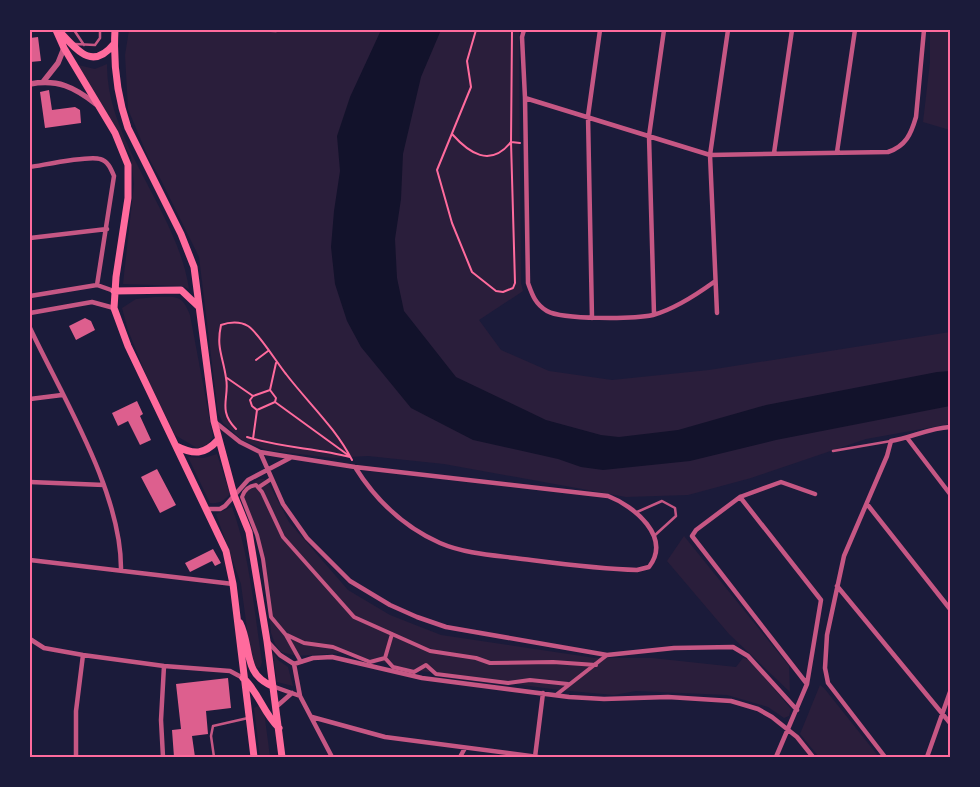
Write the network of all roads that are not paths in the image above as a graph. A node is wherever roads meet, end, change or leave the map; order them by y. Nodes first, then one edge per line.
1 (57, 30) edge
2 (74, 30) edge
3 (100, 30) edge
4 (115, 30) edge
5 (252, 30) edge
6 (524, 30) edge
7 (600, 30) edge
8 (664, 30) edge
9 (728, 30) edge
10 (792, 30) edge
11 (855, 30) edge
12 (924, 30) edge
13 (276, 31) dead end
14 (71, 43) junction
15 (114, 44) junction
16 (84, 45) junction
17 (64, 48) junction
18 (43, 82) junction
19 (30, 84) edge
20 (525, 98) junction
21 (98, 105) junction
22 (588, 116) junction
23 (649, 136) junction
24 (837, 152) junction
25 (774, 153) junction
26 (710, 154) junction
27 (30, 167) edge
28 (107, 229) junction
29 (30, 238) edge
30 (714, 282) junction
31 (97, 286) junction
32 (114, 291) junction
33 (30, 296) edge
34 (199, 307) junction
35 (114, 308) junction
36 (30, 313) edge
37 (716, 313) dead end
38 (654, 314) junction
39 (592, 318) junction
40 (30, 328) edge
41 (62, 395) junction
42 (30, 400) edge
43 (214, 421) junction
44 (950, 427) edge
45 (908, 438) junction
46 (218, 440) junction
47 (890, 441) junction
48 (176, 446) junction
49 (260, 452) junction
50 (833, 452) dead end
51 (290, 458) junction
52 (355, 467) junction
53 (268, 471) junction
54 (271, 479) junction
55 (30, 482) edge
56 (104, 486) junction
57 (259, 487) junction
58 (815, 494) dead end
59 (950, 494) edge
60 (234, 495) junction
61 (740, 497) junction
62 (867, 504) junction
63 (207, 509) junction
64 (637, 512) junction
65 (654, 536) junction
66 (30, 560) edge
67 (121, 570) junction
68 (233, 584) junction
69 (838, 586) junction
70 (950, 609) edge
71 (237, 618) junction
72 (392, 634) junction
73 (286, 635) junction
74 (30, 639) edge
75 (267, 641) junction
76 (607, 654) junction
77 (83, 655) junction
78 (384, 658) junction
79 (301, 662) junction
80 (294, 664) junction
81 (596, 665) junction
82 (164, 666) junction
83 (243, 678) junction
84 (568, 684) junction
85 (807, 684) junction
86 (272, 686) junction
87 (950, 692) edge
88 (292, 693) junction
89 (543, 693) junction
90 (556, 694) junction
91 (300, 696) junction
92 (276, 707) junction
93 (797, 710) junction
94 (942, 713) junction
95 (312, 717) junction
96 (249, 718) junction
97 (950, 723) edge
98 (279, 728) junction
99 (789, 730) junction
100 (465, 748) junction
101 (76, 757) edge
102 (164, 757) edge
103 (214, 757) edge
104 (254, 757) edge
105 (282, 757) edge
106 (332, 757) edge
107 (460, 757) edge
108 (536, 757) edge
109 (776, 757) edge
110 (813, 757) edge
111 (885, 757) edge
112 (927, 757) edge

1 - 14 main road
1 - 17 main road
2 - 16 lane
3 - 16 lane
4 - 15 main road
5 - 13 lane
6 - 20 street
7 - 22 street
8 - 23 street
9 - 26 street
10 - 25 street
11 - 24 street
12 - 24 street
14 - 15 main road
14 - 16 lane
15 - 34 main road
17 - 18 street
17 - 21 main road
18 - 19 street
18 - 21 street
20 - 22 street
20 - 39 street
21 - 32 main road
22 - 23 street
22 - 39 street
23 - 26 street
23 - 38 street
24 - 25 street
25 - 26 street
26 - 30 street
27 - 28 street
28 - 29 street
28 - 31 street
30 - 37 street
30 - 38 street
31 - 32 street
31 - 33 street
32 - 34 main road
32 - 35 main road
34 - 43 main road
35 - 36 street
35 - 48 main road
38 - 39 street
40 - 41 street
41 - 42 street
41 - 56 street
43 - 46 main road
43 - 49 street
44 - 45 street
45 - 47 street
45 - 59 street
46 - 48 main road
46 - 60 main road
47 - 50 lane
47 - 62 street
48 - 63 main road
49 - 51 street
49 - 53 street
51 - 52 street
51 - 53 street
52 - 64 street
52 - 65 street
53 - 54 street
53 - 60 street
54 - 57 street
54 - 76 street
55 - 56 street
56 - 67 street
57 - 72 street
57 - 73 street
58 - 61 street
60 - 63 street
60 - 75 main road
61 - 85 street
61 - 85 street
62 - 69 street
62 - 70 street
63 - 68 main road
64 - 65 street
64 - 65 lane
66 - 67 street
67 - 68 street
68 - 71 main road
69 - 94 street
69 - 111 street
71 - 83 main road
71 - 86 main road
72 - 78 street
72 - 81 street
73 - 78 street
73 - 79 street
74 - 77 street
75 - 80 street
75 - 86 main road
76 - 81 street
76 - 93 street
77 - 82 street
77 - 101 street
78 - 84 street
79 - 80 street
79 - 89 street
80 - 91 street
81 - 84 street
82 - 83 street
82 - 102 street
83 - 96 main road
83 - 98 main road
84 - 90 street
85 - 93 street
86 - 88 street
86 - 92 main road
87 - 94 street
88 - 91 street
88 - 92 street
89 - 90 street
89 - 108 street
90 - 99 street
91 - 95 street
92 - 98 main road
93 - 99 street
94 - 97 street
94 - 112 street
95 - 100 street
95 - 106 street
96 - 103 lane
96 - 104 main road
98 - 105 main road
99 - 109 street
99 - 110 street
100 - 107 street
100 - 108 street

